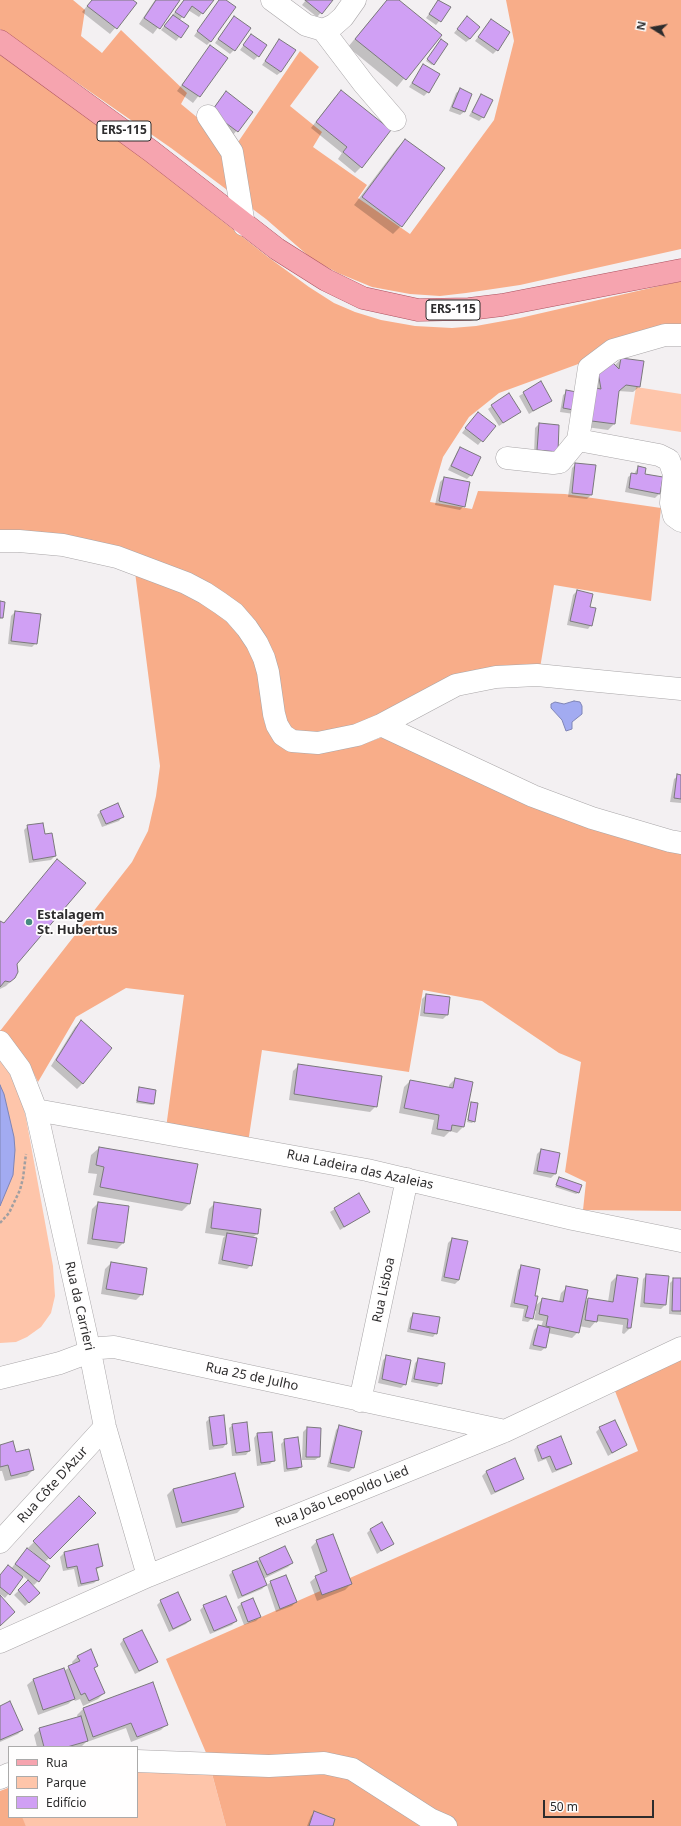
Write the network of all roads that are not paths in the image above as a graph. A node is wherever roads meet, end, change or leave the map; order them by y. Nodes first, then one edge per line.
1 (272, 0) edge
2 (355, 0) edge
3 (315, 27) junction
4 (0, 41) edge
5 (208, 116) dead end
6 (395, 120) dead end
7 (244, 225) junction
8 (681, 270) edge
9 (681, 335) edge
10 (578, 440) junction
11 (507, 458) dead end
12 (681, 521) edge
13 (0, 541) edge
14 (681, 689) edge
15 (381, 725) junction
16 (681, 842) edge
17 (0, 1042) edge
18 (36, 1110) junction
19 (407, 1179) junction
20 (681, 1241) edge
21 (681, 1348) edge
22 (90, 1352) junction
23 (0, 1378) edge
24 (360, 1401) junction
25 (105, 1427) junction
26 (506, 1431) junction
27 (0, 1542) edge
28 (148, 1576) junction
29 (0, 1642) edge
30 (138, 1761) edge
31 (446, 1826) edge

1 - 3 street
2 - 3 street
3 - 6 street
4 - 7 main road, ERS-115
5 - 7 street
7 - 8 main road, ERS-115
9 - 10 street
10 - 11 street
10 - 12 street
13 - 15 street
14 - 15 street
15 - 16 street
17 - 18 street, Rua da Carrieri
18 - 19 street, Rua Ladeira das Azaleias
18 - 22 street, Rua da Carrieri
19 - 20 street, Rua Ladeira das Azaleias
19 - 24 street, Rua Lisboa
21 - 26 street, Rua João Leopoldo Lied
22 - 23 street, Rua 25 de Julho
22 - 24 street, Rua 25 de Julho
22 - 25 street, Rua da Carrieri
24 - 26 street, Rua 25 de Julho
25 - 27 street, Rua Côte D'Azur
25 - 28 street, Rua da Carrieri
26 - 28 street, Rua João Leopoldo Lied
28 - 29 street, Rua João Leopoldo Lied
30 - 31 street

